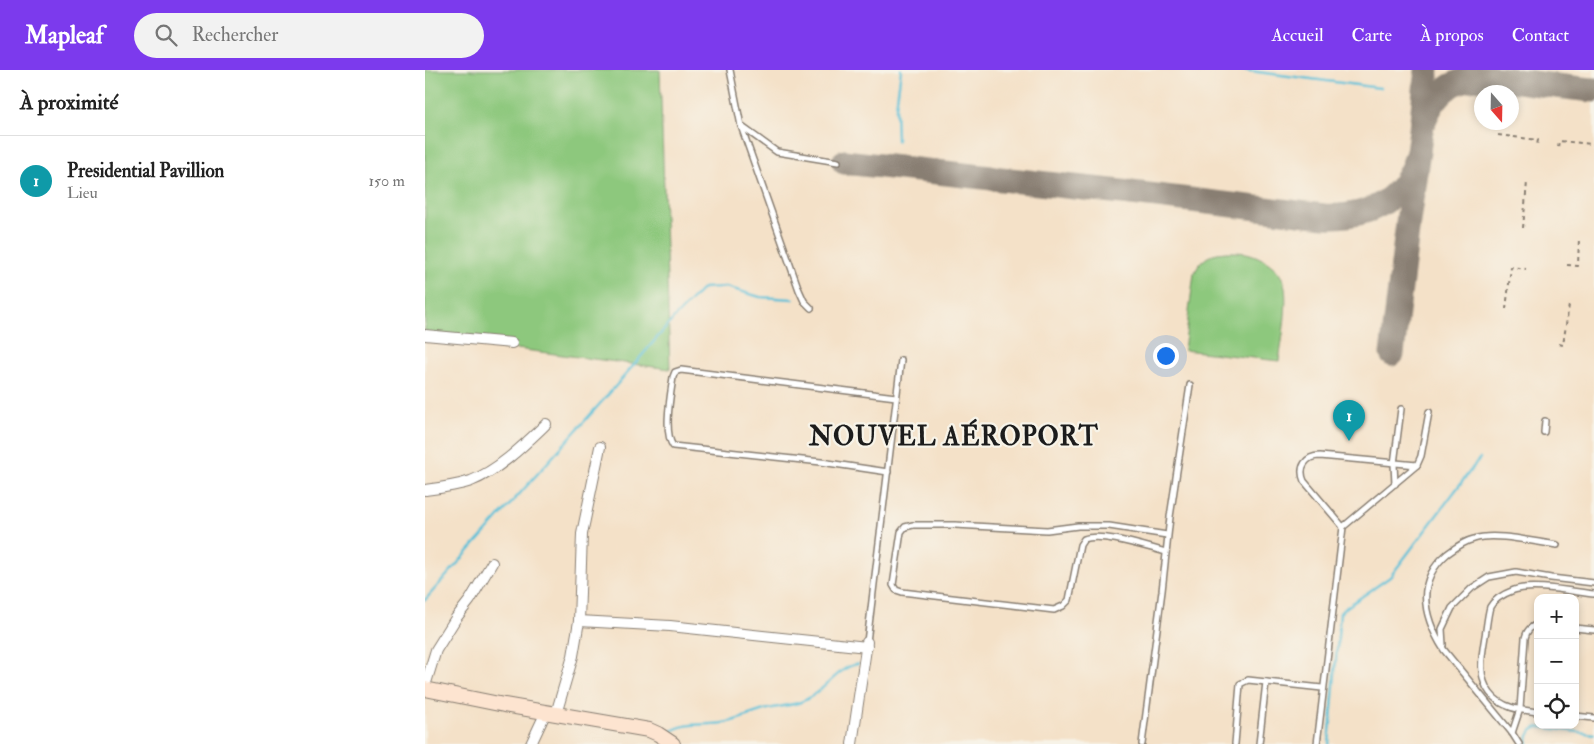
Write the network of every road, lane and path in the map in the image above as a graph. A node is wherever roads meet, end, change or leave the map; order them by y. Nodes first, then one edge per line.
1 (730, 70) edge
2 (741, 126) junction
3 (1498, 135) dead end
4 (1593, 144) dead end
5 (1537, 145) dead end
6 (1559, 147) dead end
7 (838, 162) dead end
8 (1527, 182) dead end
9 (1523, 228) dead end
10 (1579, 238) dead end
11 (1567, 265) dead end
12 (1526, 269) dead end
13 (1569, 305) dead end
14 (811, 308) dead end
15 (1506, 309) dead end
16 (425, 334) edge
17 (512, 343) dead end
18 (1559, 344) dead end
19 (901, 360) dead end
20 (1190, 385) dead end
21 (896, 398) junction
22 (1401, 409) dead end
23 (1429, 412) dead end
24 (1545, 421) dead end
25 (546, 424) dead end
26 (1544, 432) dead end
27 (600, 447) dead end
28 (1394, 464) junction
29 (1417, 465) junction
30 (889, 472) junction
31 (1395, 484) junction
32 (425, 490) edge
33 (1343, 527) junction
34 (1167, 535) junction
35 (1557, 545) dead end
36 (1166, 552) junction
37 (492, 563) dead end
38 (1594, 583) edge
39 (1594, 594) edge
40 (579, 621) junction
41 (1534, 625) edge
42 (1579, 628) edge
43 (1594, 630) edge
44 (867, 644) junction
45 (1444, 650) junction
46 (1266, 682) junction
47 (425, 688) edge
48 (1322, 688) junction
49 (1520, 710) junction
50 (1534, 712) edge
51 (551, 713) junction
52 (1579, 716) edge
53 (1594, 718) edge
54 (1512, 733) junction
55 (531, 744) edge
56 (673, 744) edge
57 (851, 744) edge
58 (1141, 744) edge
59 (1235, 744) edge
60 (1259, 744) edge
61 (1317, 744) edge
62 (1519, 744) edge

1 - 2 lane
2 - 7 lane
2 - 14 lane
3 - 5 path
4 - 6 path
8 - 9 path
10 - 11 path
12 - 15 path
13 - 18 path
16 - 17 street
19 - 21 lane
20 - 34 lane
21 - 30 lane
21 - 30 lane
22 - 28 lane
23 - 29 lane
24 - 26 lane
25 - 32 street
27 - 40 street
28 - 29 lane
28 - 31 lane
28 - 33 lane
29 - 31 lane
30 - 44 lane
31 - 33 lane
33 - 48 lane
34 - 36 lane
34 - 36 lane
35 - 45 lane
36 - 58 lane
37 - 47 street
38 - 45 lane
39 - 49 lane
40 - 44 street
40 - 51 street
41 - 49 lane
42 - 43 lane
44 - 57 street
45 - 54 lane
46 - 48 lane
46 - 59 lane
46 - 60 lane
47 - 51 street
48 - 61 lane
49 - 50 lane
49 - 54 lane
51 - 55 street
51 - 56 street
52 - 53 lane
54 - 62 lane

